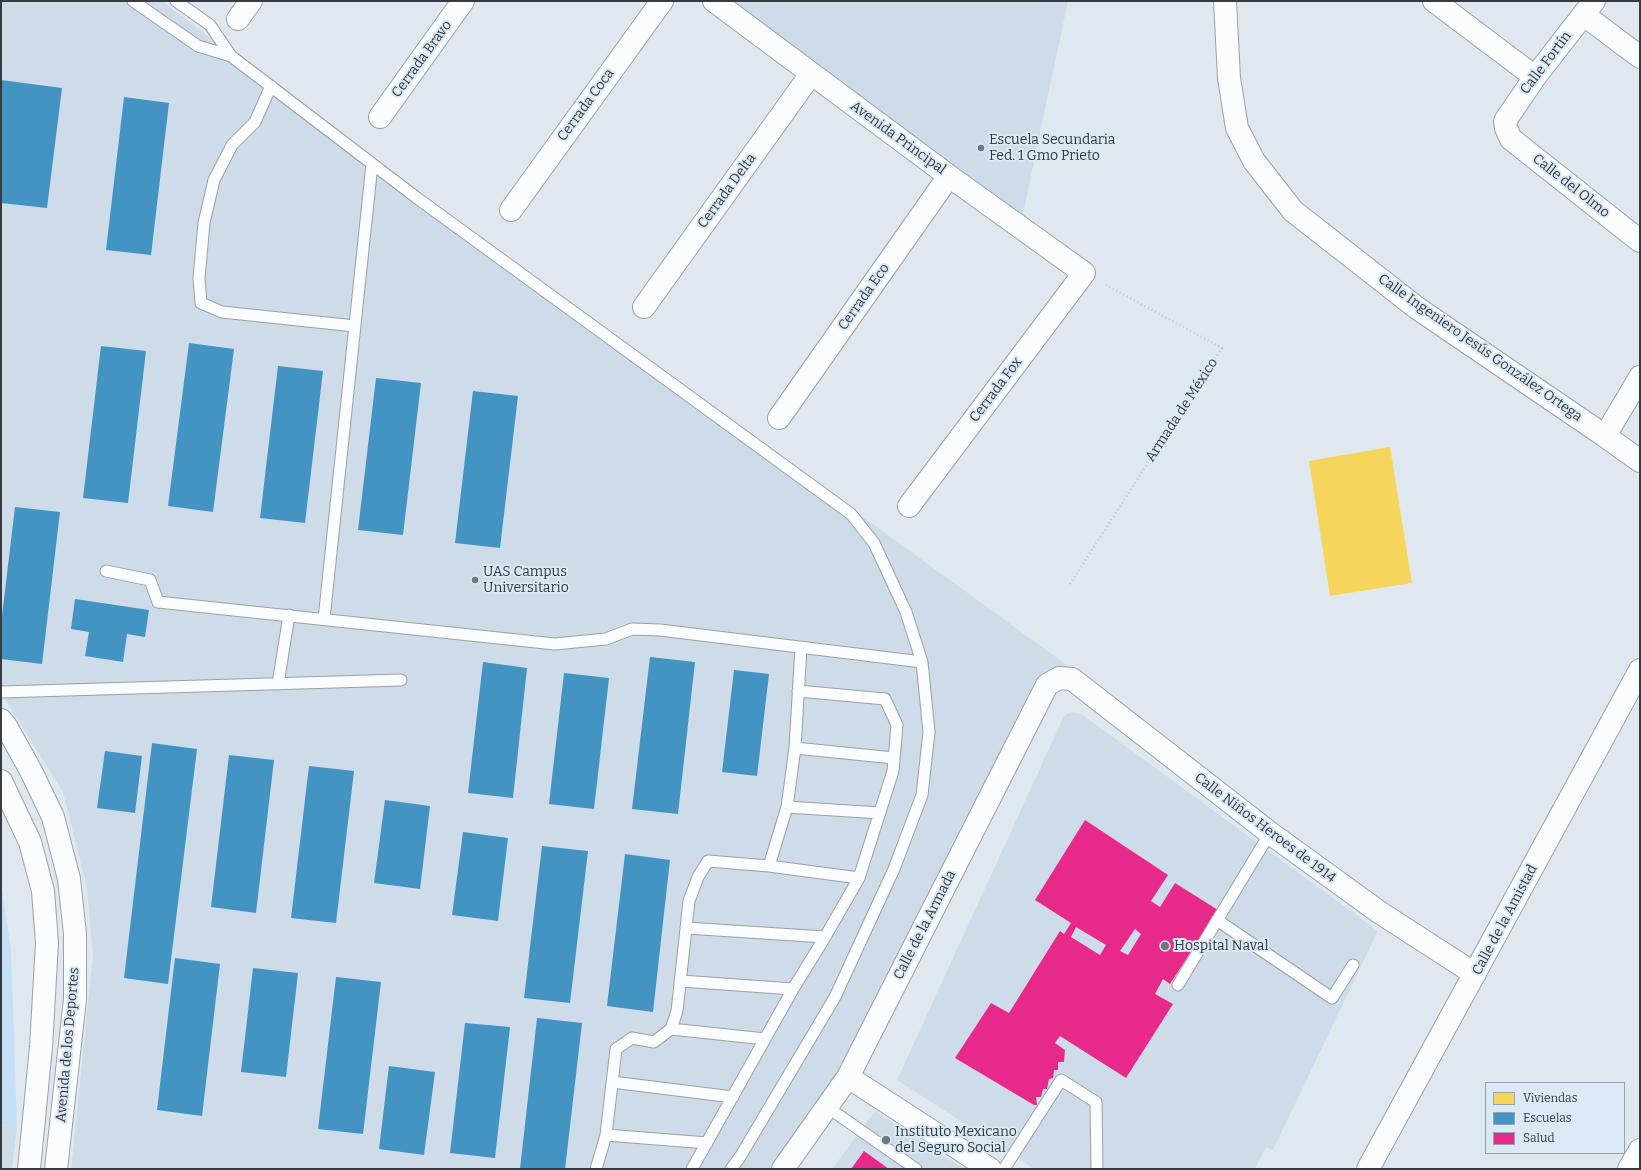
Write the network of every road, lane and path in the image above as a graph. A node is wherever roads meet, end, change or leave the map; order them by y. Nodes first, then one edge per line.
1 (133, 1) edge
2 (176, 1) edge
3 (251, 1) edge
4 (463, 1) edge
5 (662, 1) edge
6 (714, 1) edge
7 (1225, 1) edge
8 (1434, 1) edge
9 (1589, 8) edge
10 (238, 19) dead end
11 (231, 56) junction
12 (1640, 57) edge
13 (811, 74) junction
14 (1535, 77) junction
15 (271, 86) junction
16 (380, 117) dead end
17 (1506, 128) joint
18 (372, 164) junction
19 (949, 176) junction
20 (511, 210) dead end
21 (1640, 241) edge
22 (1084, 273) junction
23 (644, 307) dead end
24 (355, 326) junction
25 (1640, 377) edge
26 (779, 418) dead end
27 (1605, 436) junction
28 (1640, 461) edge
29 (908, 506) dead end
30 (106, 571) dead end
31 (1070, 584) dead end
32 (289, 615) junction
33 (324, 619) junction
34 (801, 648) junction
35 (922, 662) junction
36 (1640, 670) edge
37 (1059, 678) joint
38 (401, 680) dead end
39 (278, 684) junction
40 (798, 691) junction
41 (1, 692) edge
42 (1, 720) edge
43 (795, 748) junction
44 (894, 758) junction
45 (1, 781) edge
46 (788, 806) junction
47 (880, 813) junction
48 (1270, 833) junction
49 (770, 866) junction
50 (859, 878) junction
51 (1216, 920) junction
52 (686, 928) junction
53 (825, 937) junction
54 (1353, 965) dead end
55 (1475, 974) junction
56 (681, 981) junction
57 (1178, 985) dead end
58 (793, 989) junction
59 (671, 1029) junction
60 (765, 1039) junction
61 (848, 1077) junction
62 (612, 1082) junction
63 (732, 1097) junction
64 (827, 1107) junction
65 (606, 1135) junction
66 (707, 1143) junction
67 (1640, 1150) edge
68 (30, 1169) edge
69 (56, 1169) edge
70 (596, 1169) edge
71 (692, 1169) edge
72 (731, 1169) edge
73 (783, 1169) edge
74 (916, 1169) edge
75 (990, 1169) edge
76 (1004, 1169) edge
77 (1097, 1169) edge
78 (1368, 1169) edge
79 (1629, 1169) edge

1 - 11 lane
2 - 11 lane
3 - 10 street
4 - 16 street, Cerrada Bravo
5 - 20 street, Cerrada Coca
6 - 13 street, Avenida Principal
7 - 27 street, Calle Ingeniero Jesús González Ortega
8 - 14 street
9 - 12 street
9 - 14 street, Calle Fortín
11 - 15 lane
13 - 19 street, Avenida Principal
13 - 23 street, Cerrada Delta
14 - 17 street, Calle Fortín
15 - 18 lane
15 - 24 lane
17 - 21 street, Calle del Olmo
18 - 24 lane
18 - 35 lane
19 - 22 street, Avenida Principal
19 - 26 street, Cerrada Eco
22 - 29 street, Cerrada Fox
22 - 31 path, Armada de México
24 - 33 lane
25 - 27 street
27 - 28 street, Calle Ingeniero Jesús González Ortega
30 - 32 lane
32 - 33 lane
32 - 39 lane
33 - 34 lane
34 - 35 lane
34 - 40 lane
35 - 72 lane
36 - 55 street, Calle de la Amistad
37 - 48 street, Calle Niños Heroes de 1914
37 - 61 street, Calle de la Armada
38 - 39 lane
39 - 41 lane
40 - 43 lane
40 - 44 lane
42 - 69 street, Avenida de los Deportes
43 - 44 lane
43 - 46 lane
44 - 47 lane
45 - 68 street, Avenida de los Deportes
46 - 47 lane
46 - 49 lane
47 - 50 lane
48 - 51 lane
48 - 55 street, Calle Niños Heroes de 1914
49 - 50 lane
49 - 52 lane
50 - 53 lane
51 - 54 lane
51 - 57 lane
52 - 53 lane
52 - 56 lane
53 - 58 lane
55 - 78 street, Calle de la Amistad
56 - 58 lane
56 - 59 lane
58 - 60 lane
59 - 60 lane
59 - 62 lane
60 - 63 lane
61 - 64 street, Calle de la Armada
61 - 75 street
62 - 63 lane
62 - 65 lane
63 - 66 lane
64 - 73 street, Calle de la Armada
64 - 74 lane
65 - 66 lane
65 - 70 lane
66 - 71 lane
67 - 79 street
76 - 77 lane

